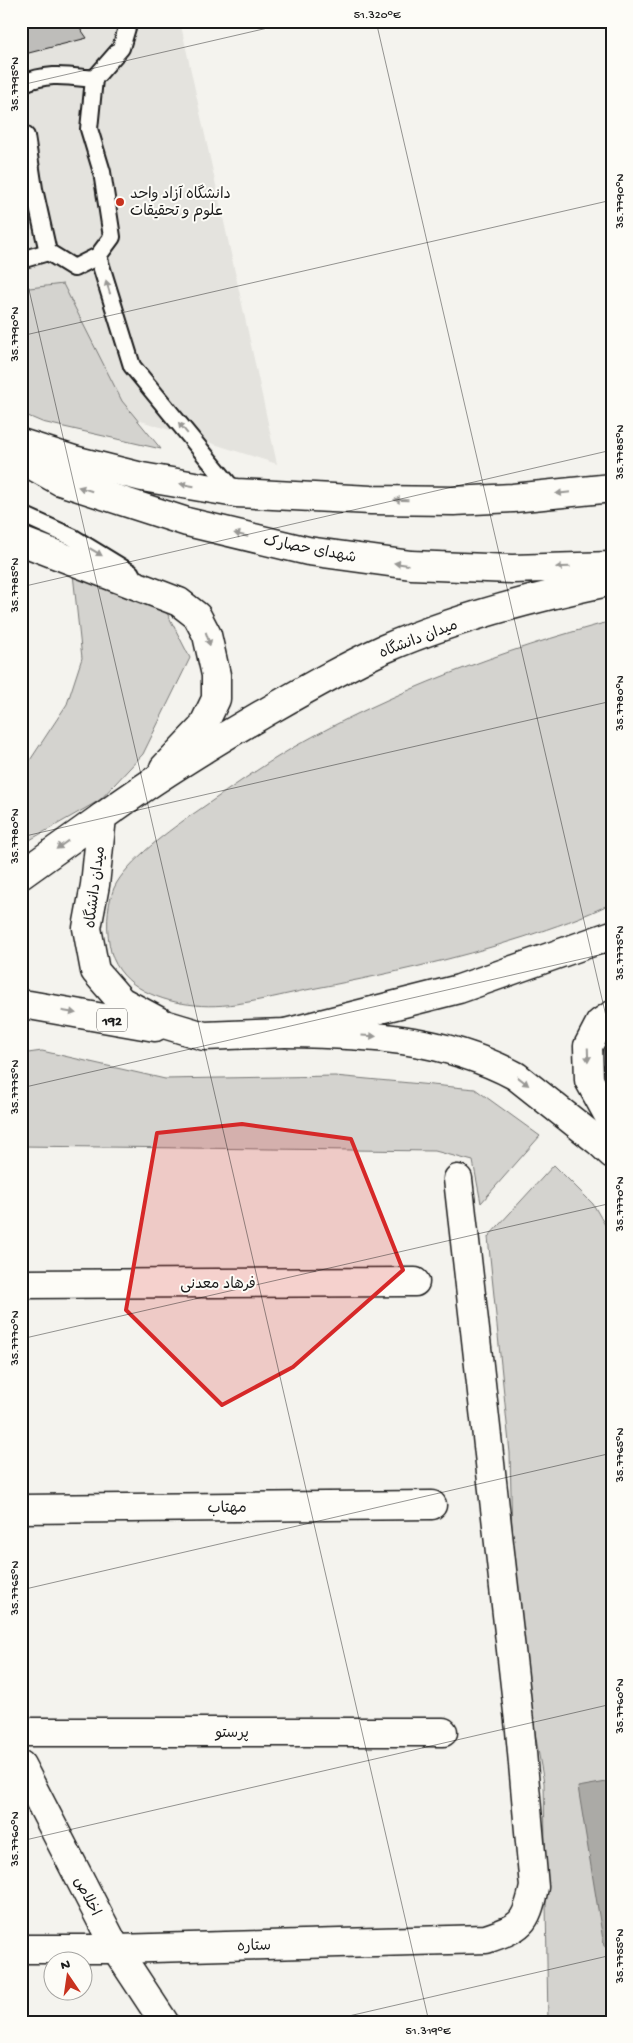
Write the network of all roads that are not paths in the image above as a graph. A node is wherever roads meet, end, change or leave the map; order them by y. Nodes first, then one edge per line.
1 (129, 21) edge
2 (94, 79) junction
3 (21, 84) edge
4 (21, 132) edge
5 (48, 252) junction
6 (98, 256) junction
7 (21, 260) edge
8 (21, 443) edge
9 (21, 459) edge
10 (612, 488) edge
11 (236, 493) junction
12 (21, 514) edge
13 (21, 541) edge
14 (612, 566) edge
15 (612, 581) edge
16 (179, 602) junction
17 (152, 780) junction
18 (102, 817) junction
19 (21, 875) edge
20 (612, 935) edge
21 (21, 1006) edge
22 (612, 1015) edge
23 (285, 1033) junction
24 (204, 1036) junction
25 (612, 1122) edge
26 (612, 1154) edge
27 (458, 1180) dead end
28 (415, 1282) dead end
29 (21, 1284) edge
30 (432, 1505) dead end
31 (21, 1509) edge
32 (21, 1732) edge
33 (443, 1732) dead end
34 (21, 1765) edge
35 (21, 1949) edge
36 (116, 1949) junction
37 (164, 2022) edge

1 - 2 lane
2 - 3 lane
2 - 6 lane
4 - 5 lane
5 - 6 lane
5 - 7 lane
11 -> 6 lane
11 -> 8 main road
14 -> 9 main road, شهدای حصارک
10 -> 11 main road
12 -> 16 lane
13 - 16 main road
15 - 17 main road, میدان دانشگاه
16 -> 17 main road
17 - 18 main road, میدان دانشگاه
18 -> 19 main road
18 - 24 main road, میدان دانشگاه
20 - 23 main road, میدان دانشگاه
21 -> 24 main road, 192
22 -> 25 main road
23 - 24 main road, میدان دانشگاه
23 -> 26 main road
27 - 36 main road, ستاره
28 - 29 main road, فرهاد معدنی
30 - 31 main road, مهتاب
32 - 33 main road, پرستو
34 - 36 main road, اخلاص
35 - 36 main road, ستاره
36 - 37 main road, اخلاص

